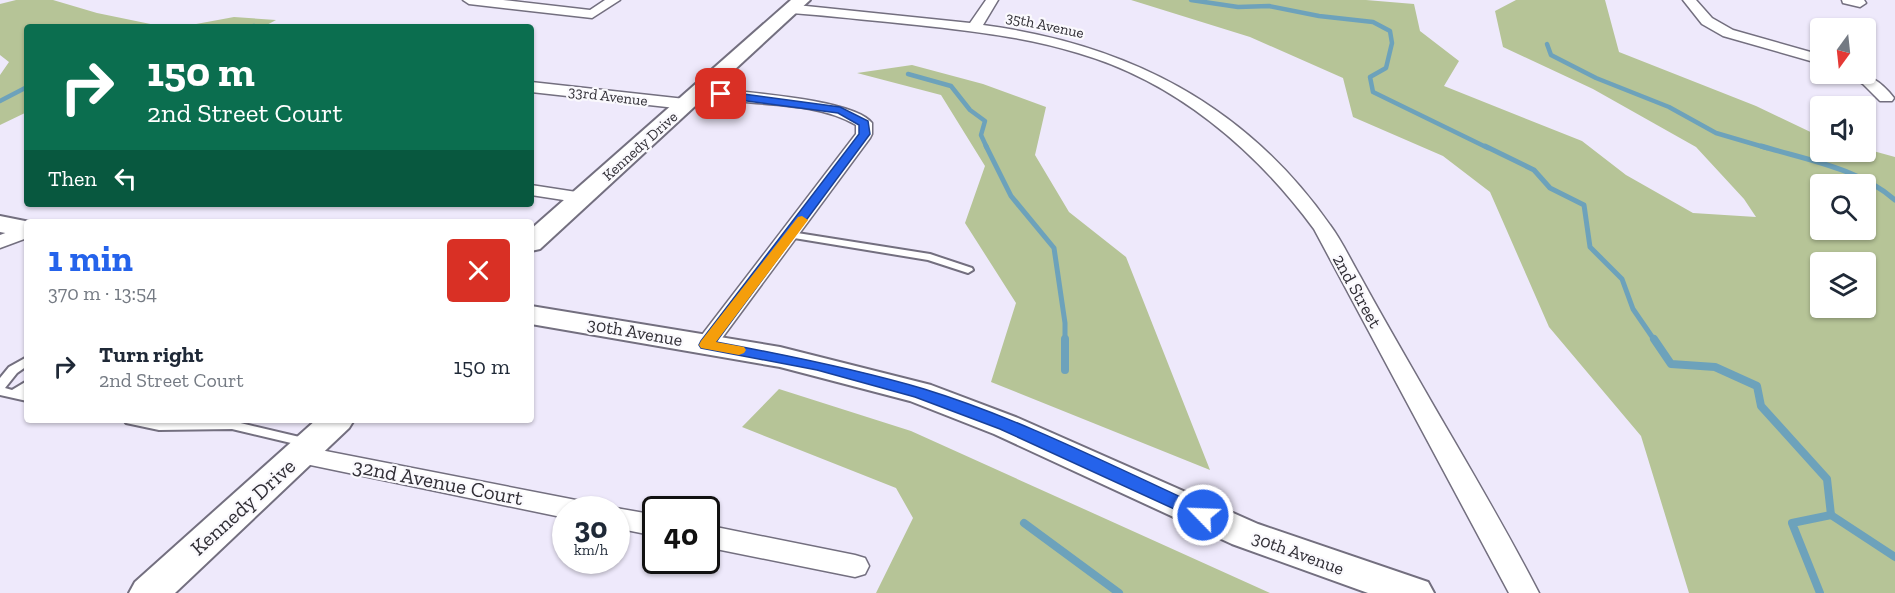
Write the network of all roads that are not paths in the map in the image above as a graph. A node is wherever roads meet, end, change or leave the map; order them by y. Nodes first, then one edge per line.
1 (469, 0) edge
2 (614, 0) edge
3 (992, 0) edge
4 (1689, 0) edge
5 (796, 4) edge
6 (974, 28) junction
7 (1810, 57) edge
8 (1112, 59) joint
9 (1871, 84) edge
10 (534, 87) edge
11 (693, 98) junction
12 (1886, 98) dead end
13 (534, 190) edge
14 (583, 198) junction
15 (0, 224) edge
16 (24, 229) edge
17 (24, 231) edge
18 (791, 235) junction
19 (534, 240) edge
20 (0, 242) edge
21 (968, 270) dead end
22 (534, 316) edge
23 (706, 345) junction
24 (24, 363) edge
25 (0, 386) edge
26 (24, 387) edge
27 (0, 391) edge
28 (14, 394) junction
29 (24, 396) edge
30 (163, 423) edge
31 (235, 423) edge
32 (334, 423) edge
33 (305, 449) junction
34 (552, 505) edge
35 (720, 539) edge
36 (855, 566) dead end
37 (149, 593) edge
38 (1414, 593) edge
39 (1524, 593) edge

1 - 2 street
3 - 6 street
4 - 7 street
5 - 6 street, 35th Avenue
5 - 11 street, Kennedy Drive
6 - 8 street, 35th Avenue
8 - 39 street, 2nd Street
9 - 12 street
10 - 11 street, 33rd Avenue
11 - 14 street, Kennedy Drive
11 - 18 street, 33rd Avenue
13 - 14 street
14 - 19 street, Kennedy Drive
15 - 16 street
17 - 20 street
18 - 21 lane
18 - 23 street
22 - 23 street, 30th Avenue
23 - 38 street, 30th Avenue
24 - 25 lane
26 - 28 lane
27 - 28 lane
28 - 29 lane
30 - 31 lane
31 - 33 lane
32 - 33 street, Kennedy Drive
33 - 34 street, 32nd Avenue Court
33 - 37 street, Kennedy Drive
35 - 36 street

